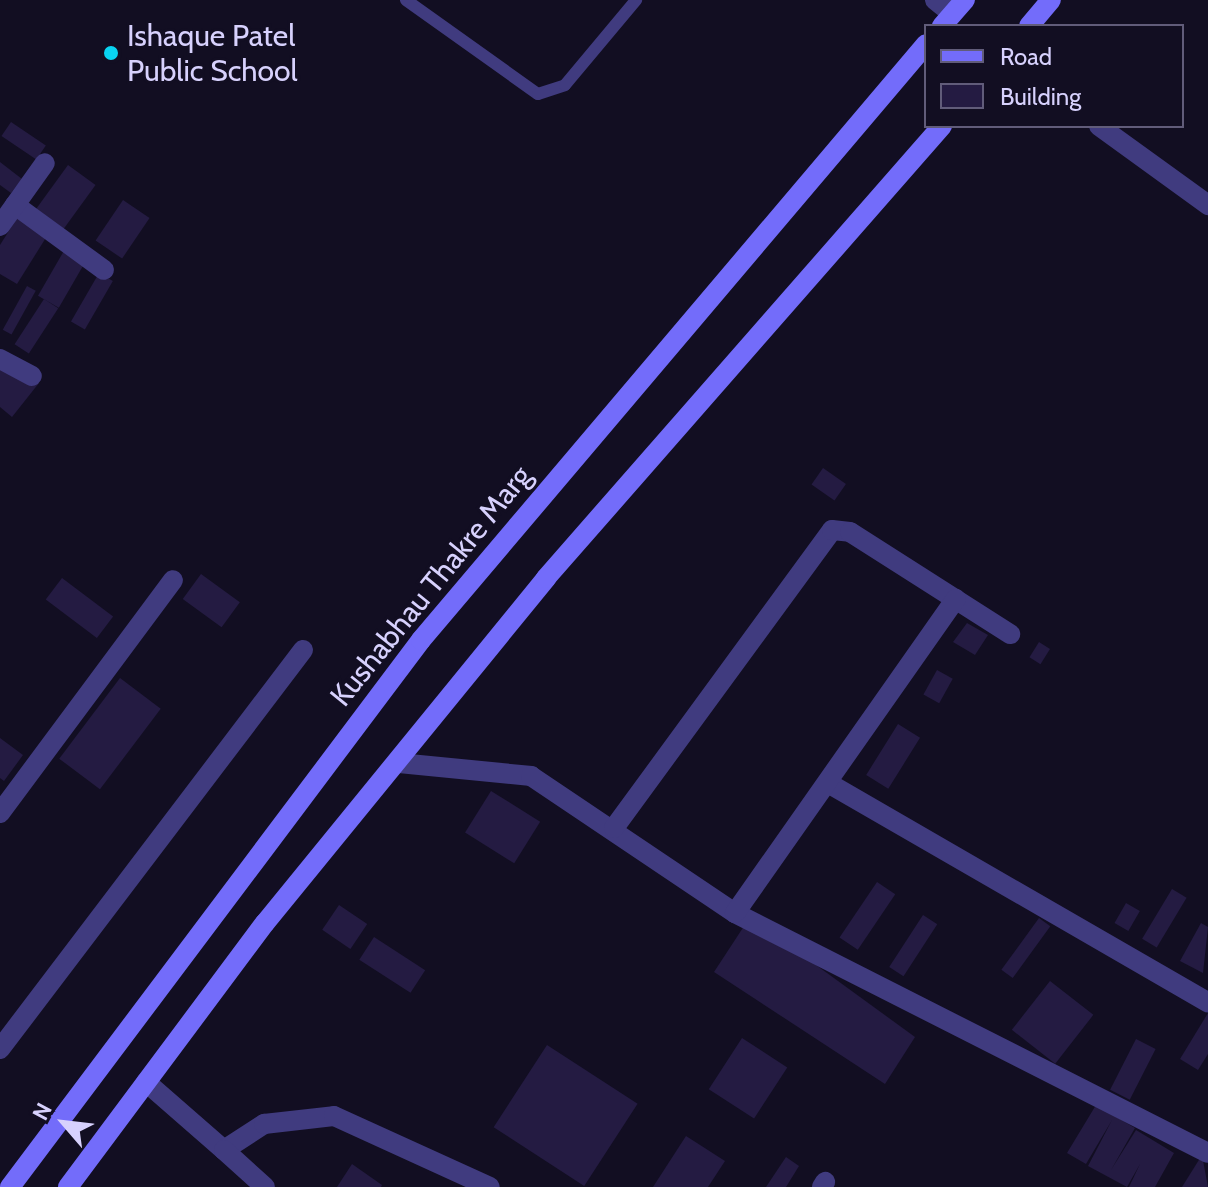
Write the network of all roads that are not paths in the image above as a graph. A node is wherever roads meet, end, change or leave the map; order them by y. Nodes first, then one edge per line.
1 (406, 0) edge
2 (636, 0) edge
3 (935, 0) edge
4 (1051, 0) edge
5 (953, 13) edge
6 (1031, 24) edge
7 (924, 46) edge
8 (940, 128) edge
9 (1102, 128) edge
10 (45, 163) dead end
11 (15, 205) junction
12 (1208, 205) edge
13 (0, 226) edge
14 (104, 270) dead end
15 (0, 359) edge
16 (32, 376) dead end
17 (173, 580) dead end
18 (956, 599) junction
19 (1010, 634) dead end
20 (303, 650) dead end
21 (399, 763) junction
22 (828, 783) junction
23 (0, 813) edge
24 (614, 828) junction
25 (735, 913) junction
26 (1208, 1002) edge
27 (0, 1049) edge
28 (146, 1082) junction
29 (224, 1150) junction
30 (1208, 1153) edge
31 (10, 1187) edge
32 (68, 1187) edge
33 (265, 1187) edge
34 (490, 1187) edge

1 - 2 lane
3 - 5 street
4 - 6 main road
7 - 31 main road, Kushabhau Thakre Marg
8 - 21 main road
9 - 12 street
10 - 11 street
11 - 13 street
11 - 14 street
15 - 16 street
17 - 23 street
18 - 19 street
18 - 22 street
18 - 24 street
20 - 27 street
21 - 24 street
21 - 28 main road
22 - 25 street
22 - 26 street
24 - 25 street
25 - 30 street
28 - 29 street
28 - 32 main road
29 - 33 street
29 - 34 street

